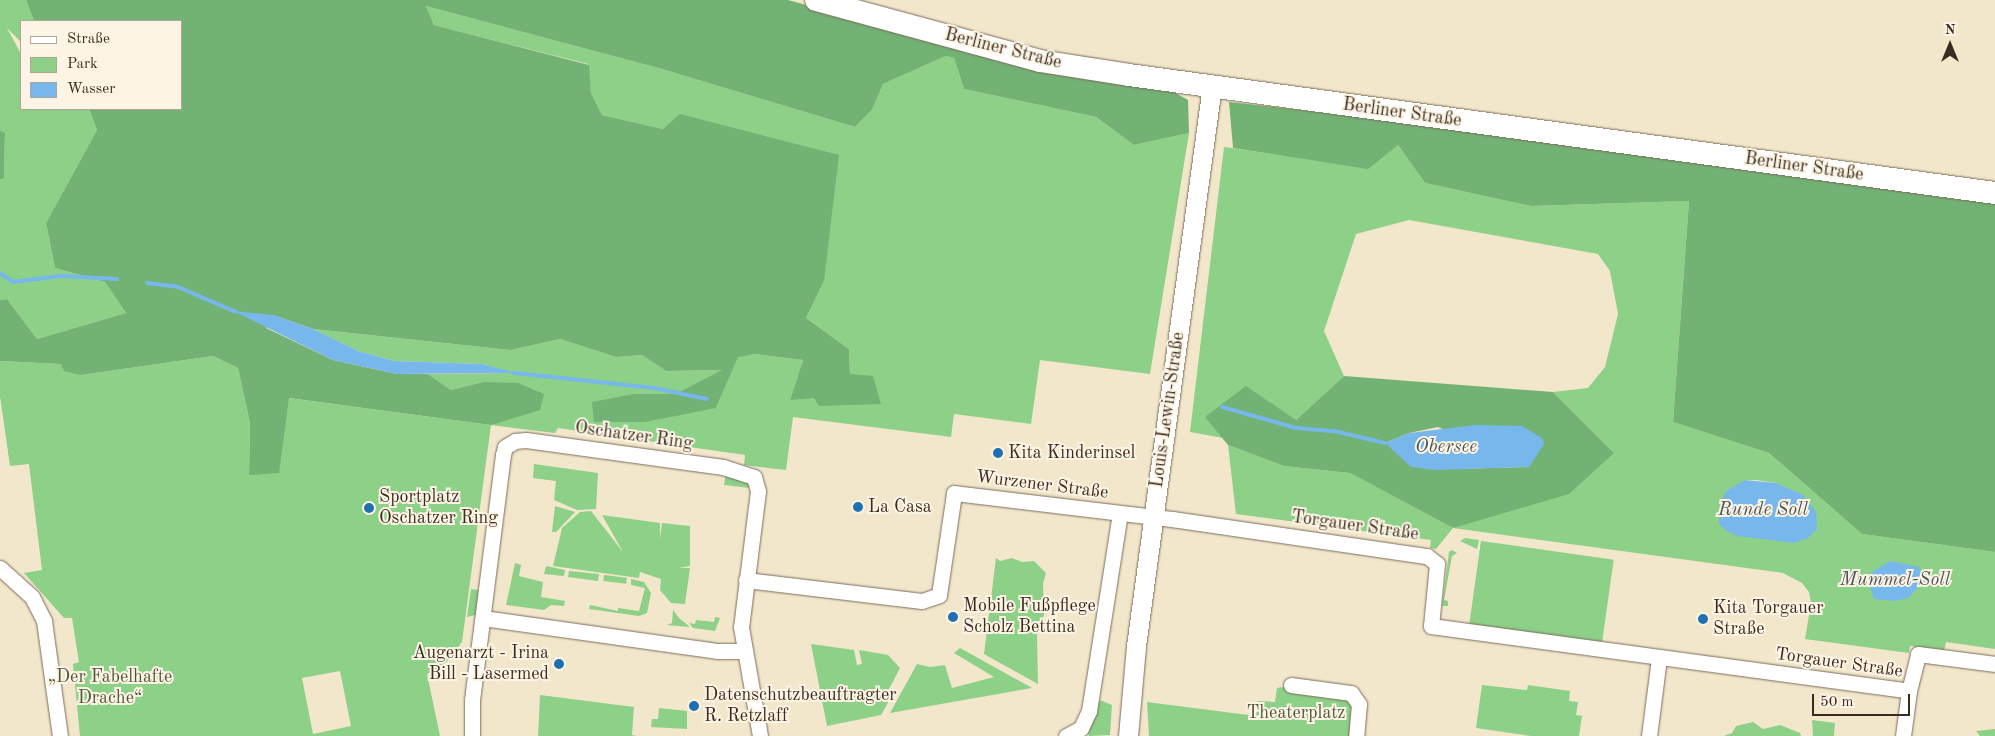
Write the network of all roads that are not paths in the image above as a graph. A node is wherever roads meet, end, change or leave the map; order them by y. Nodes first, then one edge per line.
1 (816, 0) edge
2 (1212, 85) junction
3 (1995, 193) edge
4 (1120, 514) junction
5 (1153, 518) junction
6 (0, 568) edge
7 (746, 580) junction
8 (482, 618) junction
9 (744, 651) junction
10 (1659, 658) junction
11 (1995, 664) edge
12 (1291, 684) dead end
13 (1909, 691) junction
14 (60, 736) edge
15 (472, 736) edge
16 (760, 736) edge
17 (1066, 736) edge
18 (1128, 736) edge
19 (1356, 736) edge
20 (1649, 736) edge
21 (1903, 736) edge

1 - 2 main road, Berliner Straße
2 - 3 main road, Berliner Straße
2 - 5 street, Louis-Lewin-Straße
4 - 5 street, Wurzener Straße
4 - 7 street, Wurzener Straße
4 - 17 street
5 - 10 street, Torgauer Straße
5 - 18 street, Louis-Lewin-Straße
6 - 14 street
7 - 8 street, Oschatzer Ring
7 - 9 street, Oschatzer Ring
8 - 9 street
8 - 15 street, Oschatzer Ring
9 - 16 street, Oschatzer Ring
10 - 13 street, Torgauer Straße
10 - 20 street
11 - 13 street
12 - 19 street
13 - 21 street, Torgauer Straße

